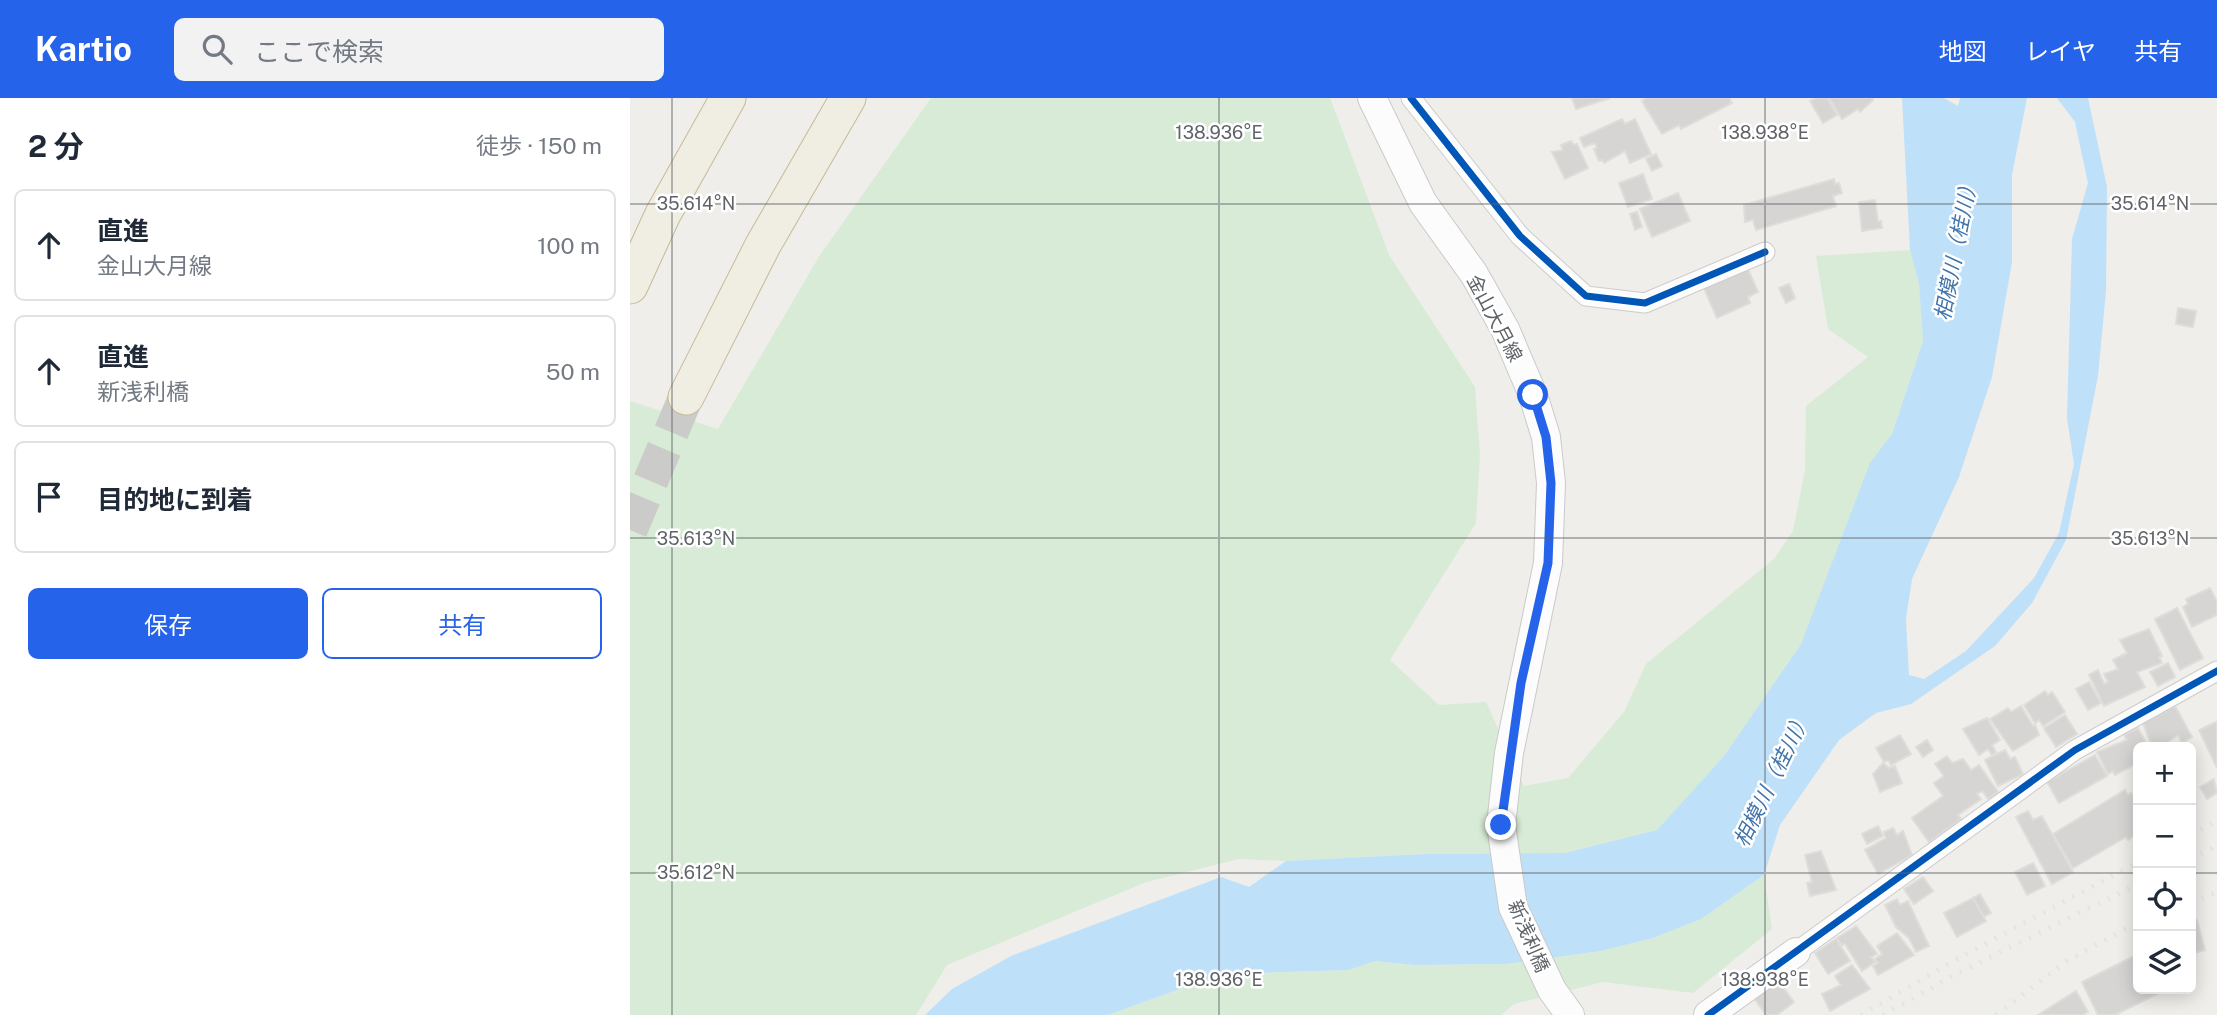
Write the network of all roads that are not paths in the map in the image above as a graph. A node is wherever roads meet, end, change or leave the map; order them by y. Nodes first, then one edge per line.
1 (728, 98) edge
2 (849, 98) edge
3 (1372, 98) edge
4 (1411, 98) edge
5 (1765, 251) dead end
6 (630, 286) edge
7 (685, 397) tunnel mouth
8 (2217, 671) edge
9 (1521, 683) joint
10 (1796, 952) joint
11 (1570, 1015) edge
12 (1708, 1015) edge

1 - 6 highway
2 - 7 highway
3 - 9 main road, 金山大月線
4 - 5 street
8 - 10 street
9 - 11 main road, 新浅利橋
10 - 12 main road

